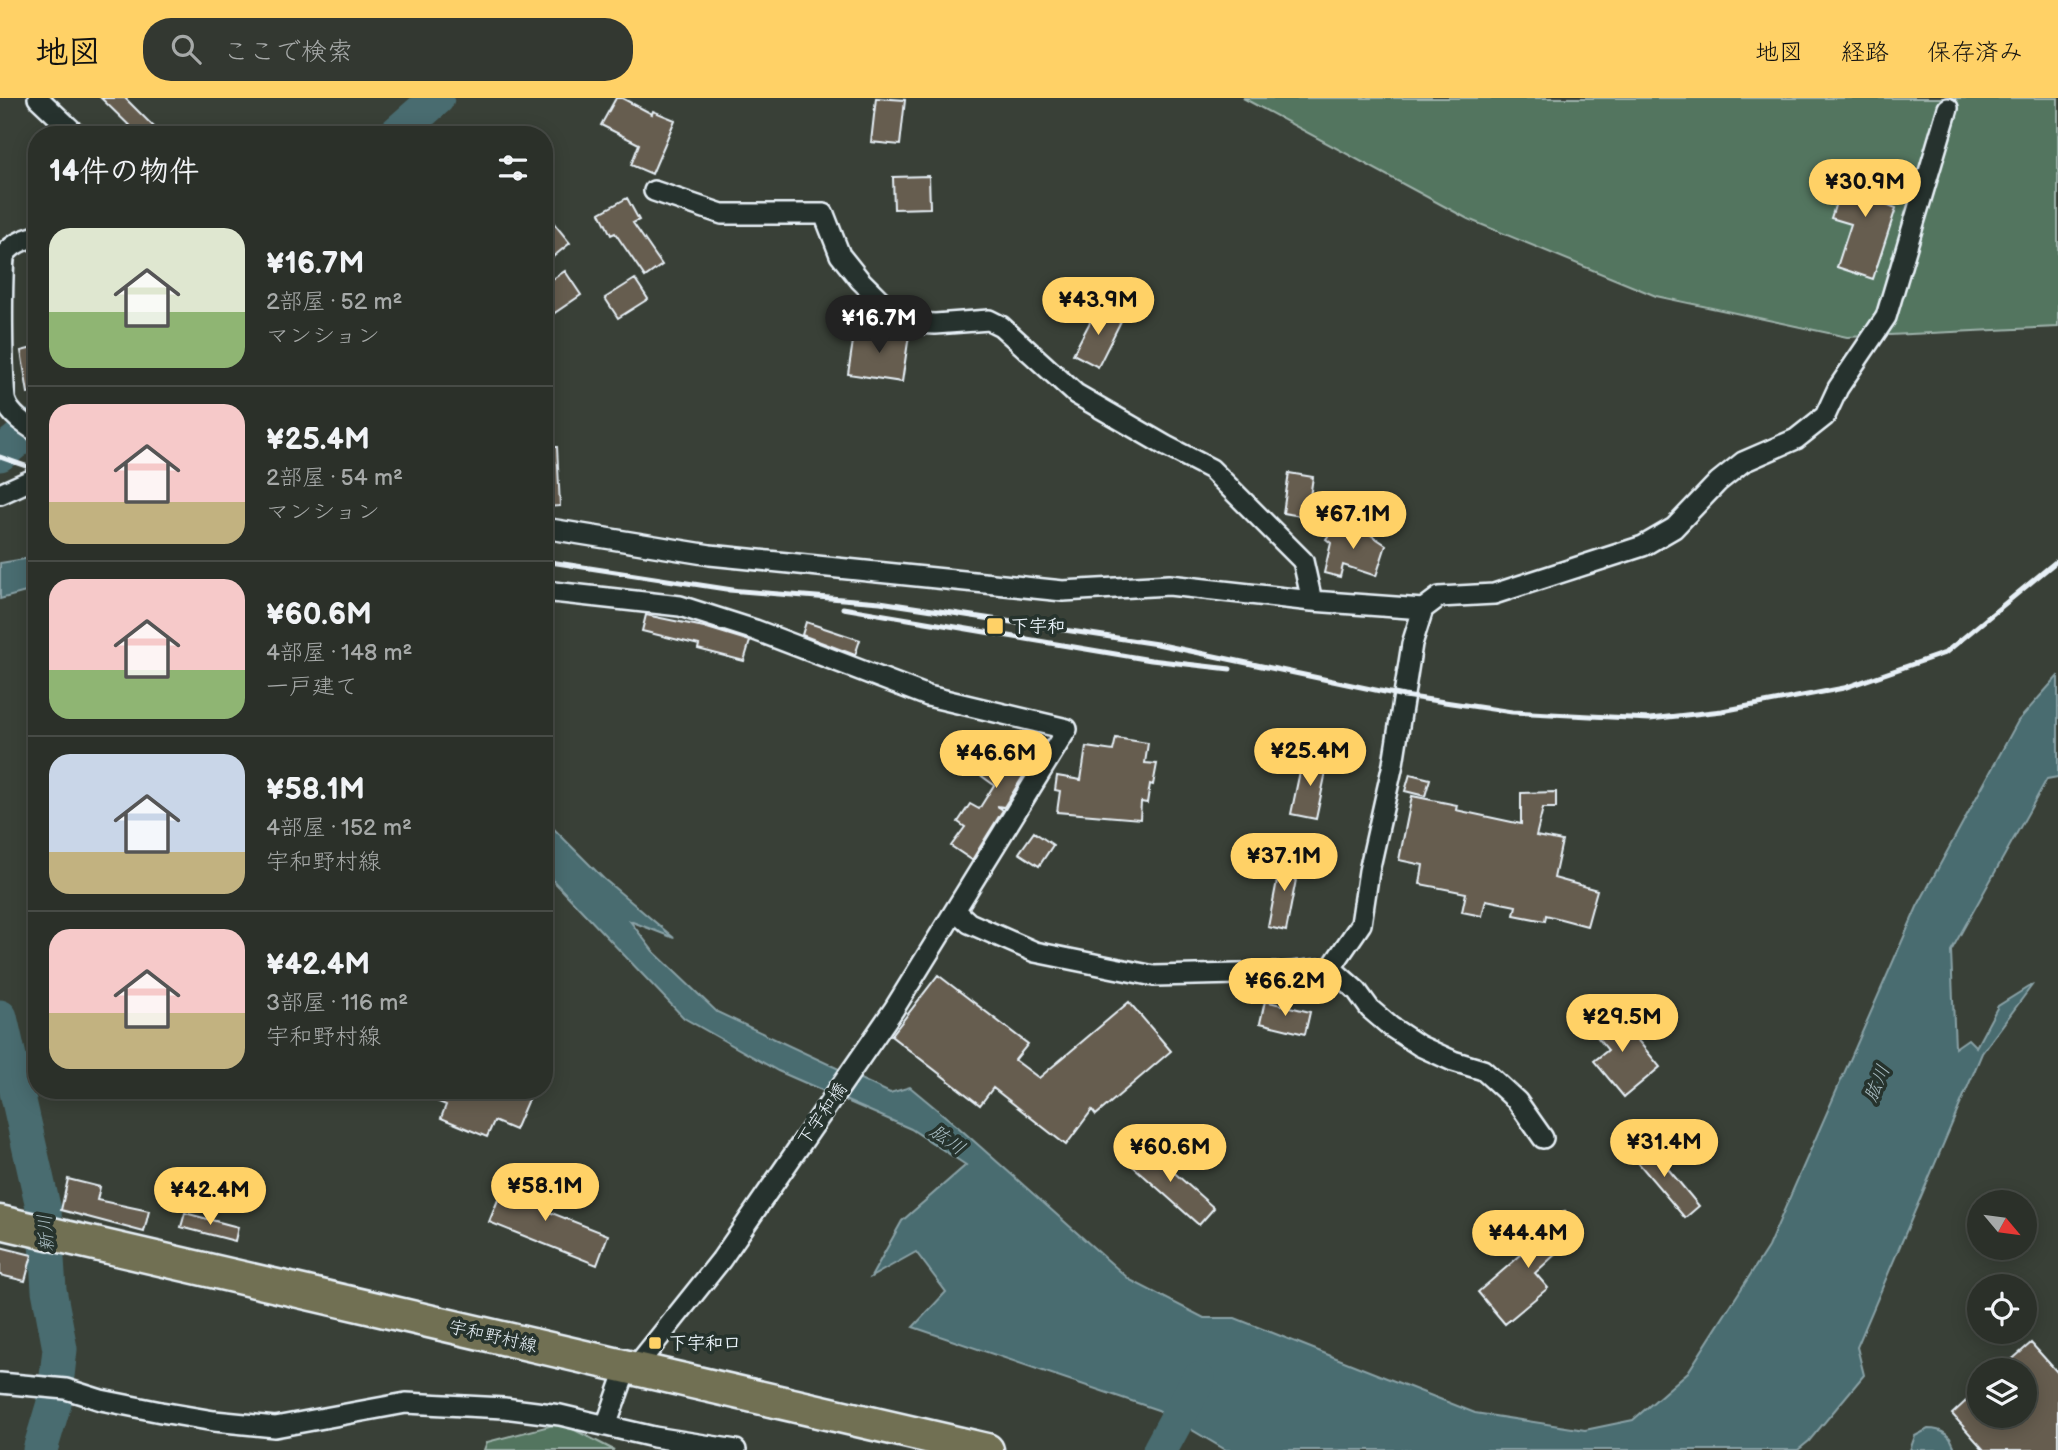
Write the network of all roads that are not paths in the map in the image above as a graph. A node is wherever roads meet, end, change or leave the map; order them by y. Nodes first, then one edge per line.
1 (38, 98) edge
2 (1948, 108) dead end
3 (68, 126) edge
4 (654, 191) dead end
5 (28, 240) edge
6 (28, 426) edge
7 (28, 481) edge
8 (0, 494) edge
9 (553, 529) edge
10 (553, 592) edge
11 (1312, 601) junction
12 (1423, 609) junction
13 (956, 911) junction
14 (1331, 968) junction
15 (1544, 1138) dead end
16 (0, 1222) edge
17 (631, 1368) junction
18 (0, 1383) edge
19 (606, 1426) junction
20 (736, 1450) edge
21 (987, 1450) edge

1 - 3 street
2 - 12 street
4 - 11 street
5 - 6 street
7 - 8 street
9 - 11 street
10 - 13 street, 下宇和橋
11 - 12 street
12 - 14 street
13 - 14 street
13 - 17 street, 下宇和橋
14 - 15 street
16 - 17 main road, 宇和野村線
17 - 19 street, 下宇和橋
17 - 21 main road, 宇和野村線
18 - 19 street
19 - 20 street

